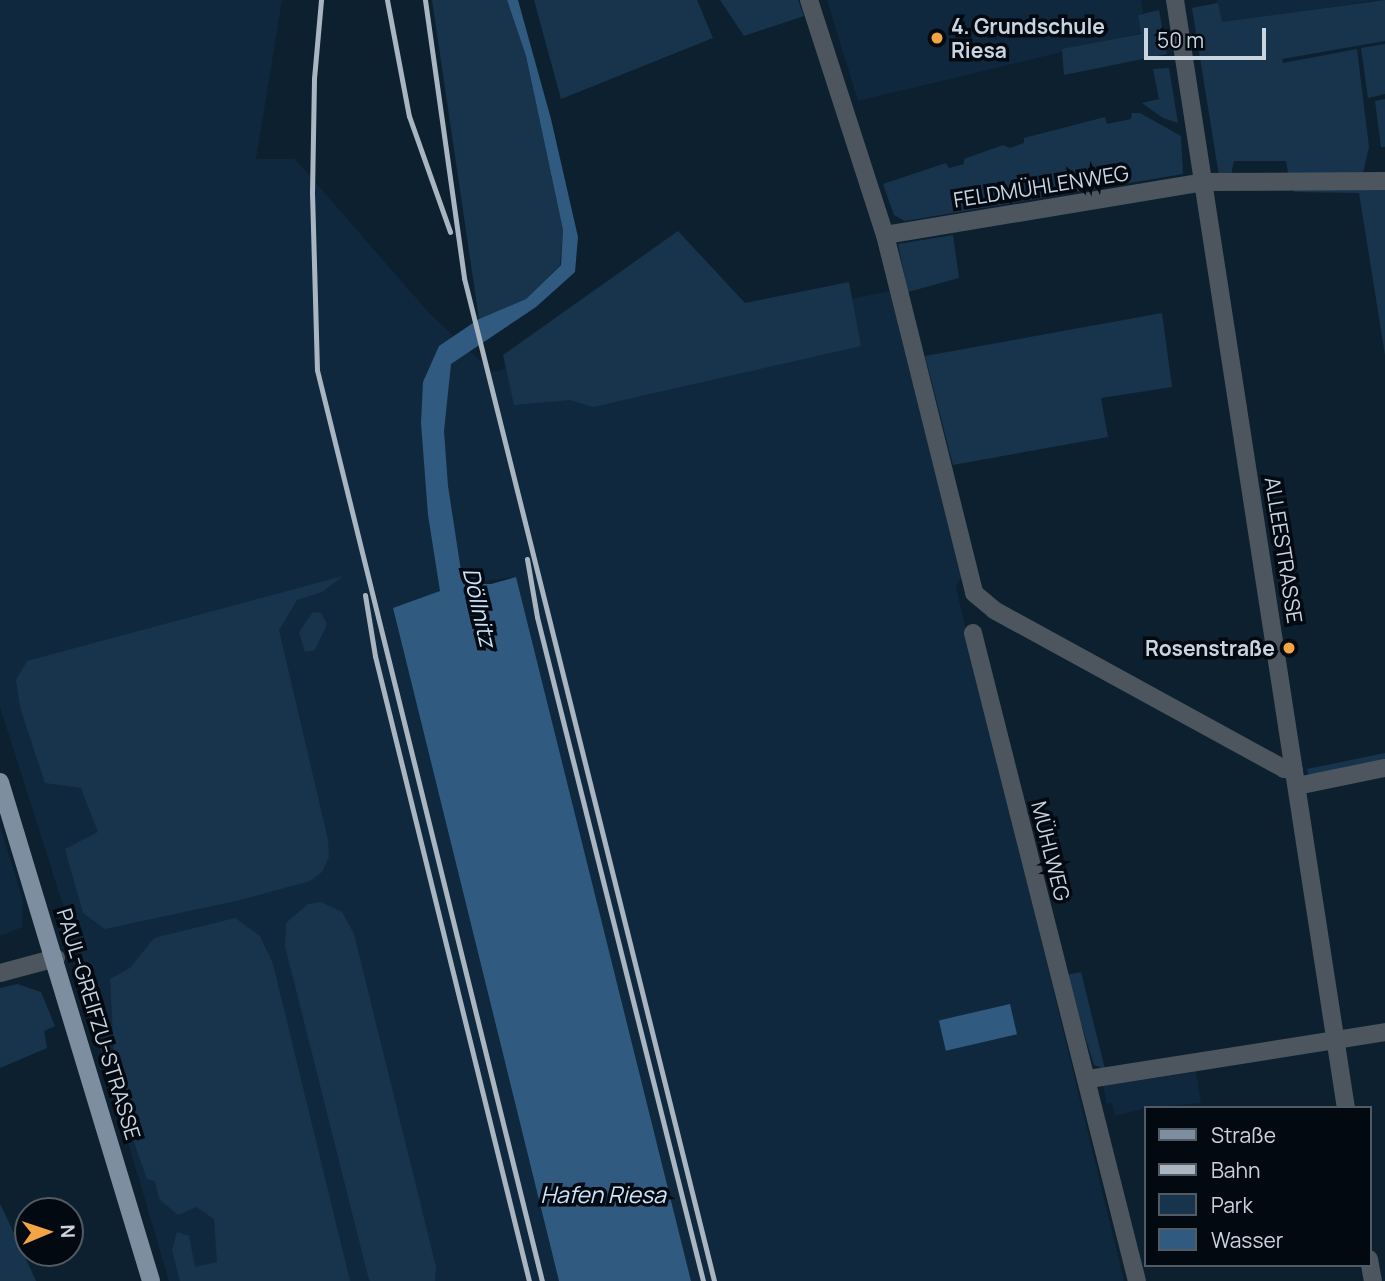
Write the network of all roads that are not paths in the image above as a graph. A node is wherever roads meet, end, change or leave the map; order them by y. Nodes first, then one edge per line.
1 (809, 0) edge
2 (1175, 0) edge
3 (1385, 181) edge
4 (1204, 182) junction
5 (885, 235) junction
6 (972, 632) dead end
7 (1385, 768) edge
8 (1296, 778) junction
9 (0, 782) edge
10 (56, 958) junction
11 (0, 973) edge
12 (1385, 1032) edge
13 (1336, 1040) junction
14 (1089, 1079) junction
15 (1346, 1106) edge
16 (151, 1281) edge
17 (1137, 1281) edge

1 - 5 street
2 - 4 street, ALLEESTRASSE
3 - 4 street, FELDMÜHLENWEG
4 - 5 street, FELDMÜHLENWEG
4 - 8 street, ALLEESTRASSE
5 - 8 street
6 - 14 street, MÜHLWEG
7 - 8 street
8 - 13 street, ALLEESTRASSE
9 - 10 main road, PAUL-GREIFZU-STRASSE
10 - 11 street
10 - 16 main road, PAUL-GREIFZU-STRASSE
12 - 13 street
13 - 14 street
13 - 15 street, ALLEESTRASSE
14 - 17 street, MÜHLWEG

